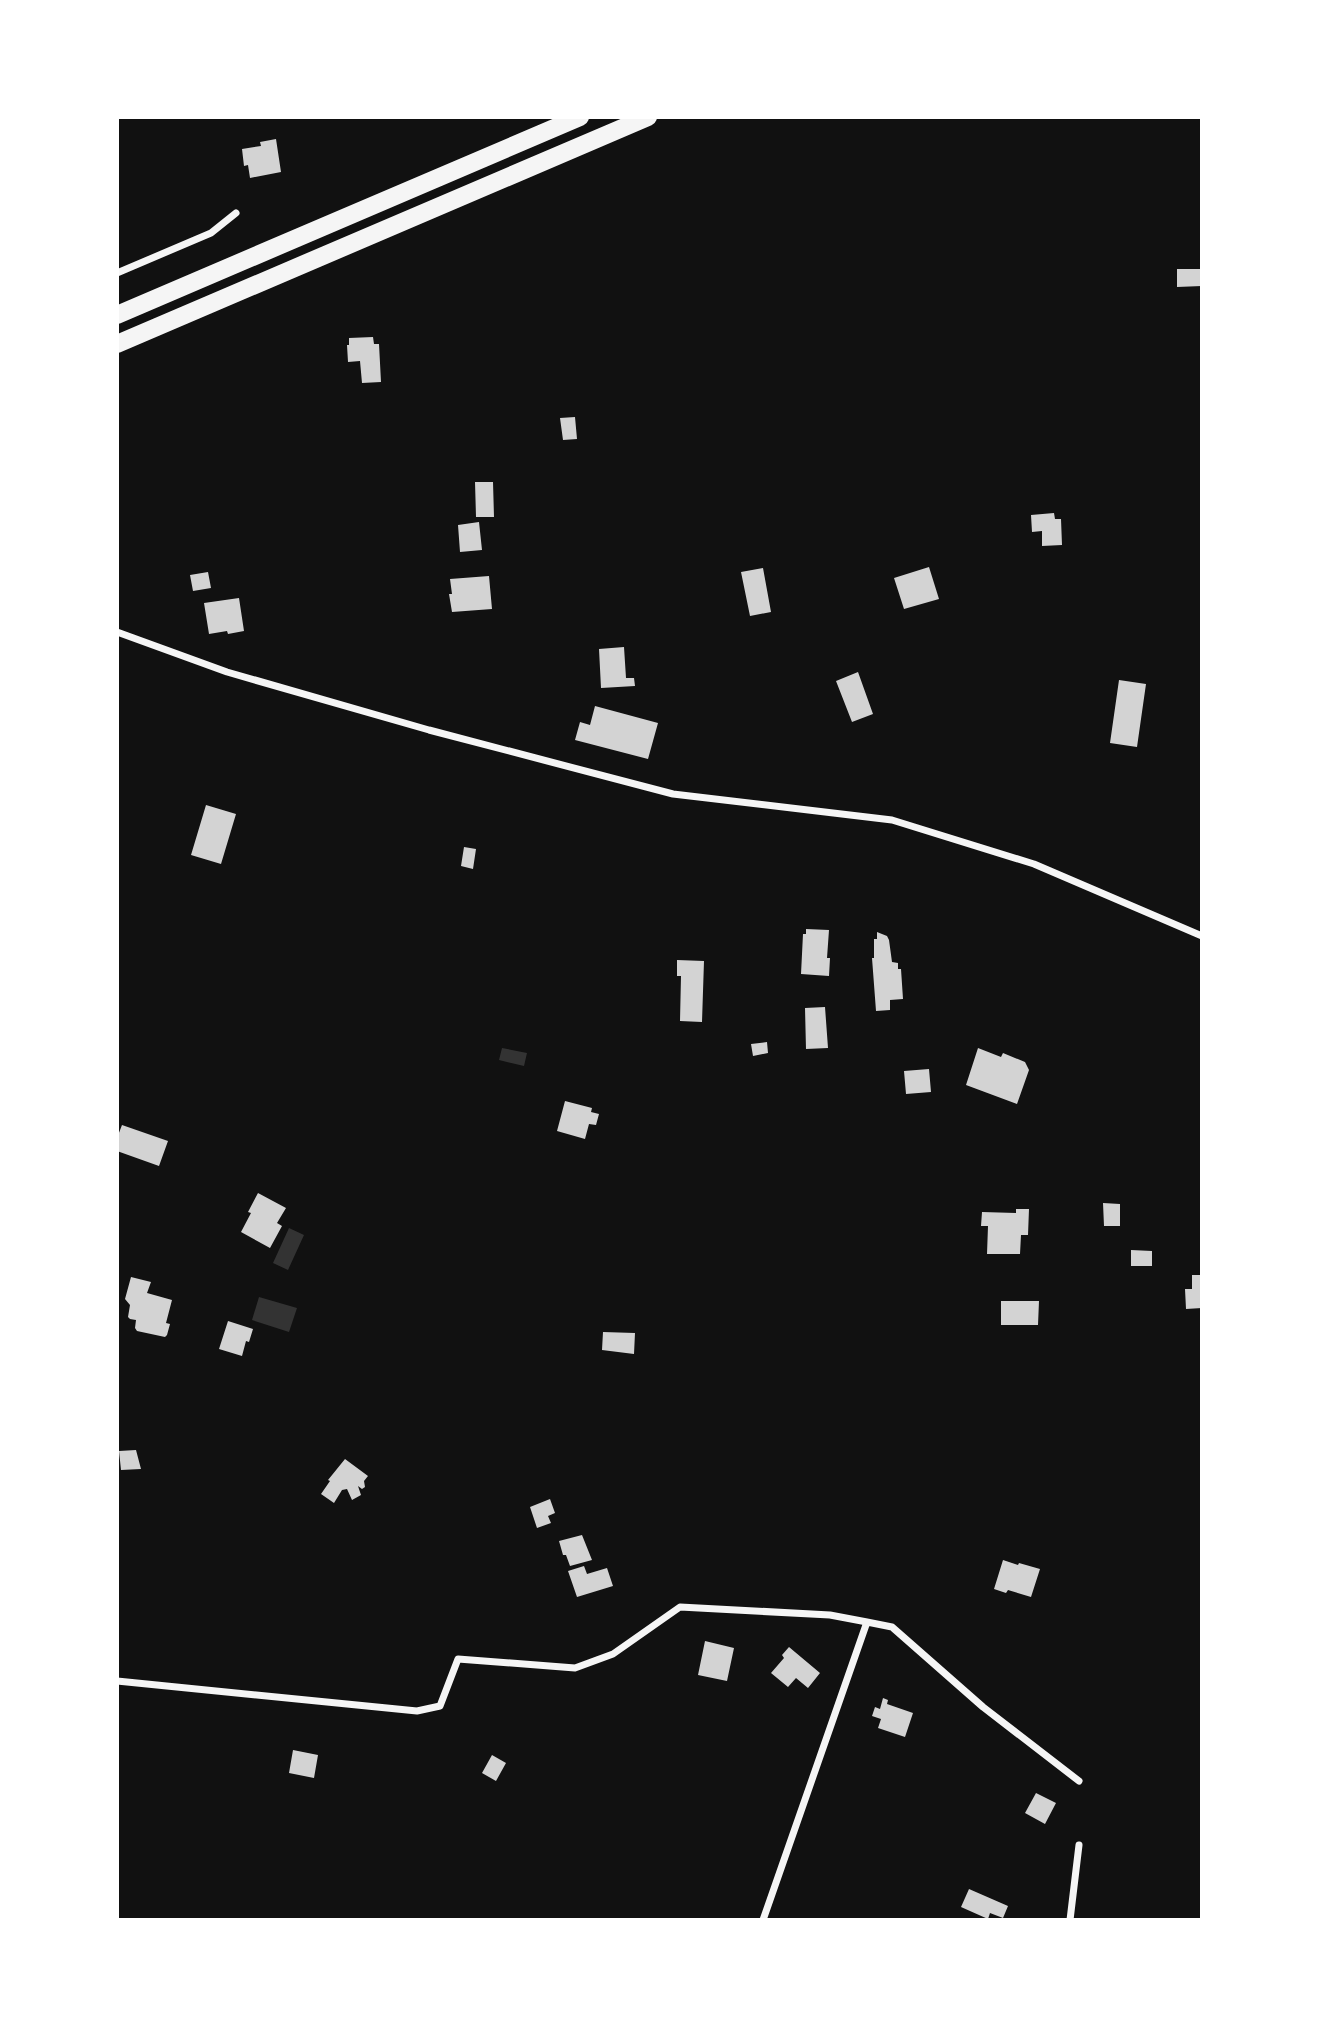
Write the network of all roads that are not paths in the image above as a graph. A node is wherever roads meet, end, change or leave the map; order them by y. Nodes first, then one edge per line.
1 (580, 117) edge
2 (648, 117) edge
3 (236, 213) dead end
4 (117, 273) edge
5 (117, 315) edge
6 (117, 344) edge
7 (117, 632) edge
8 (1202, 936) edge
9 (867, 1622) junction
10 (117, 1681) edge
11 (1079, 1781) dead end
12 (1079, 1845) dead end
13 (762, 1920) edge
14 (1070, 1920) edge

1 - 5 highway
2 - 6 highway
3 - 4 street
7 - 8 street
9 - 10 street
9 - 11 street
9 - 13 street
12 - 14 street

